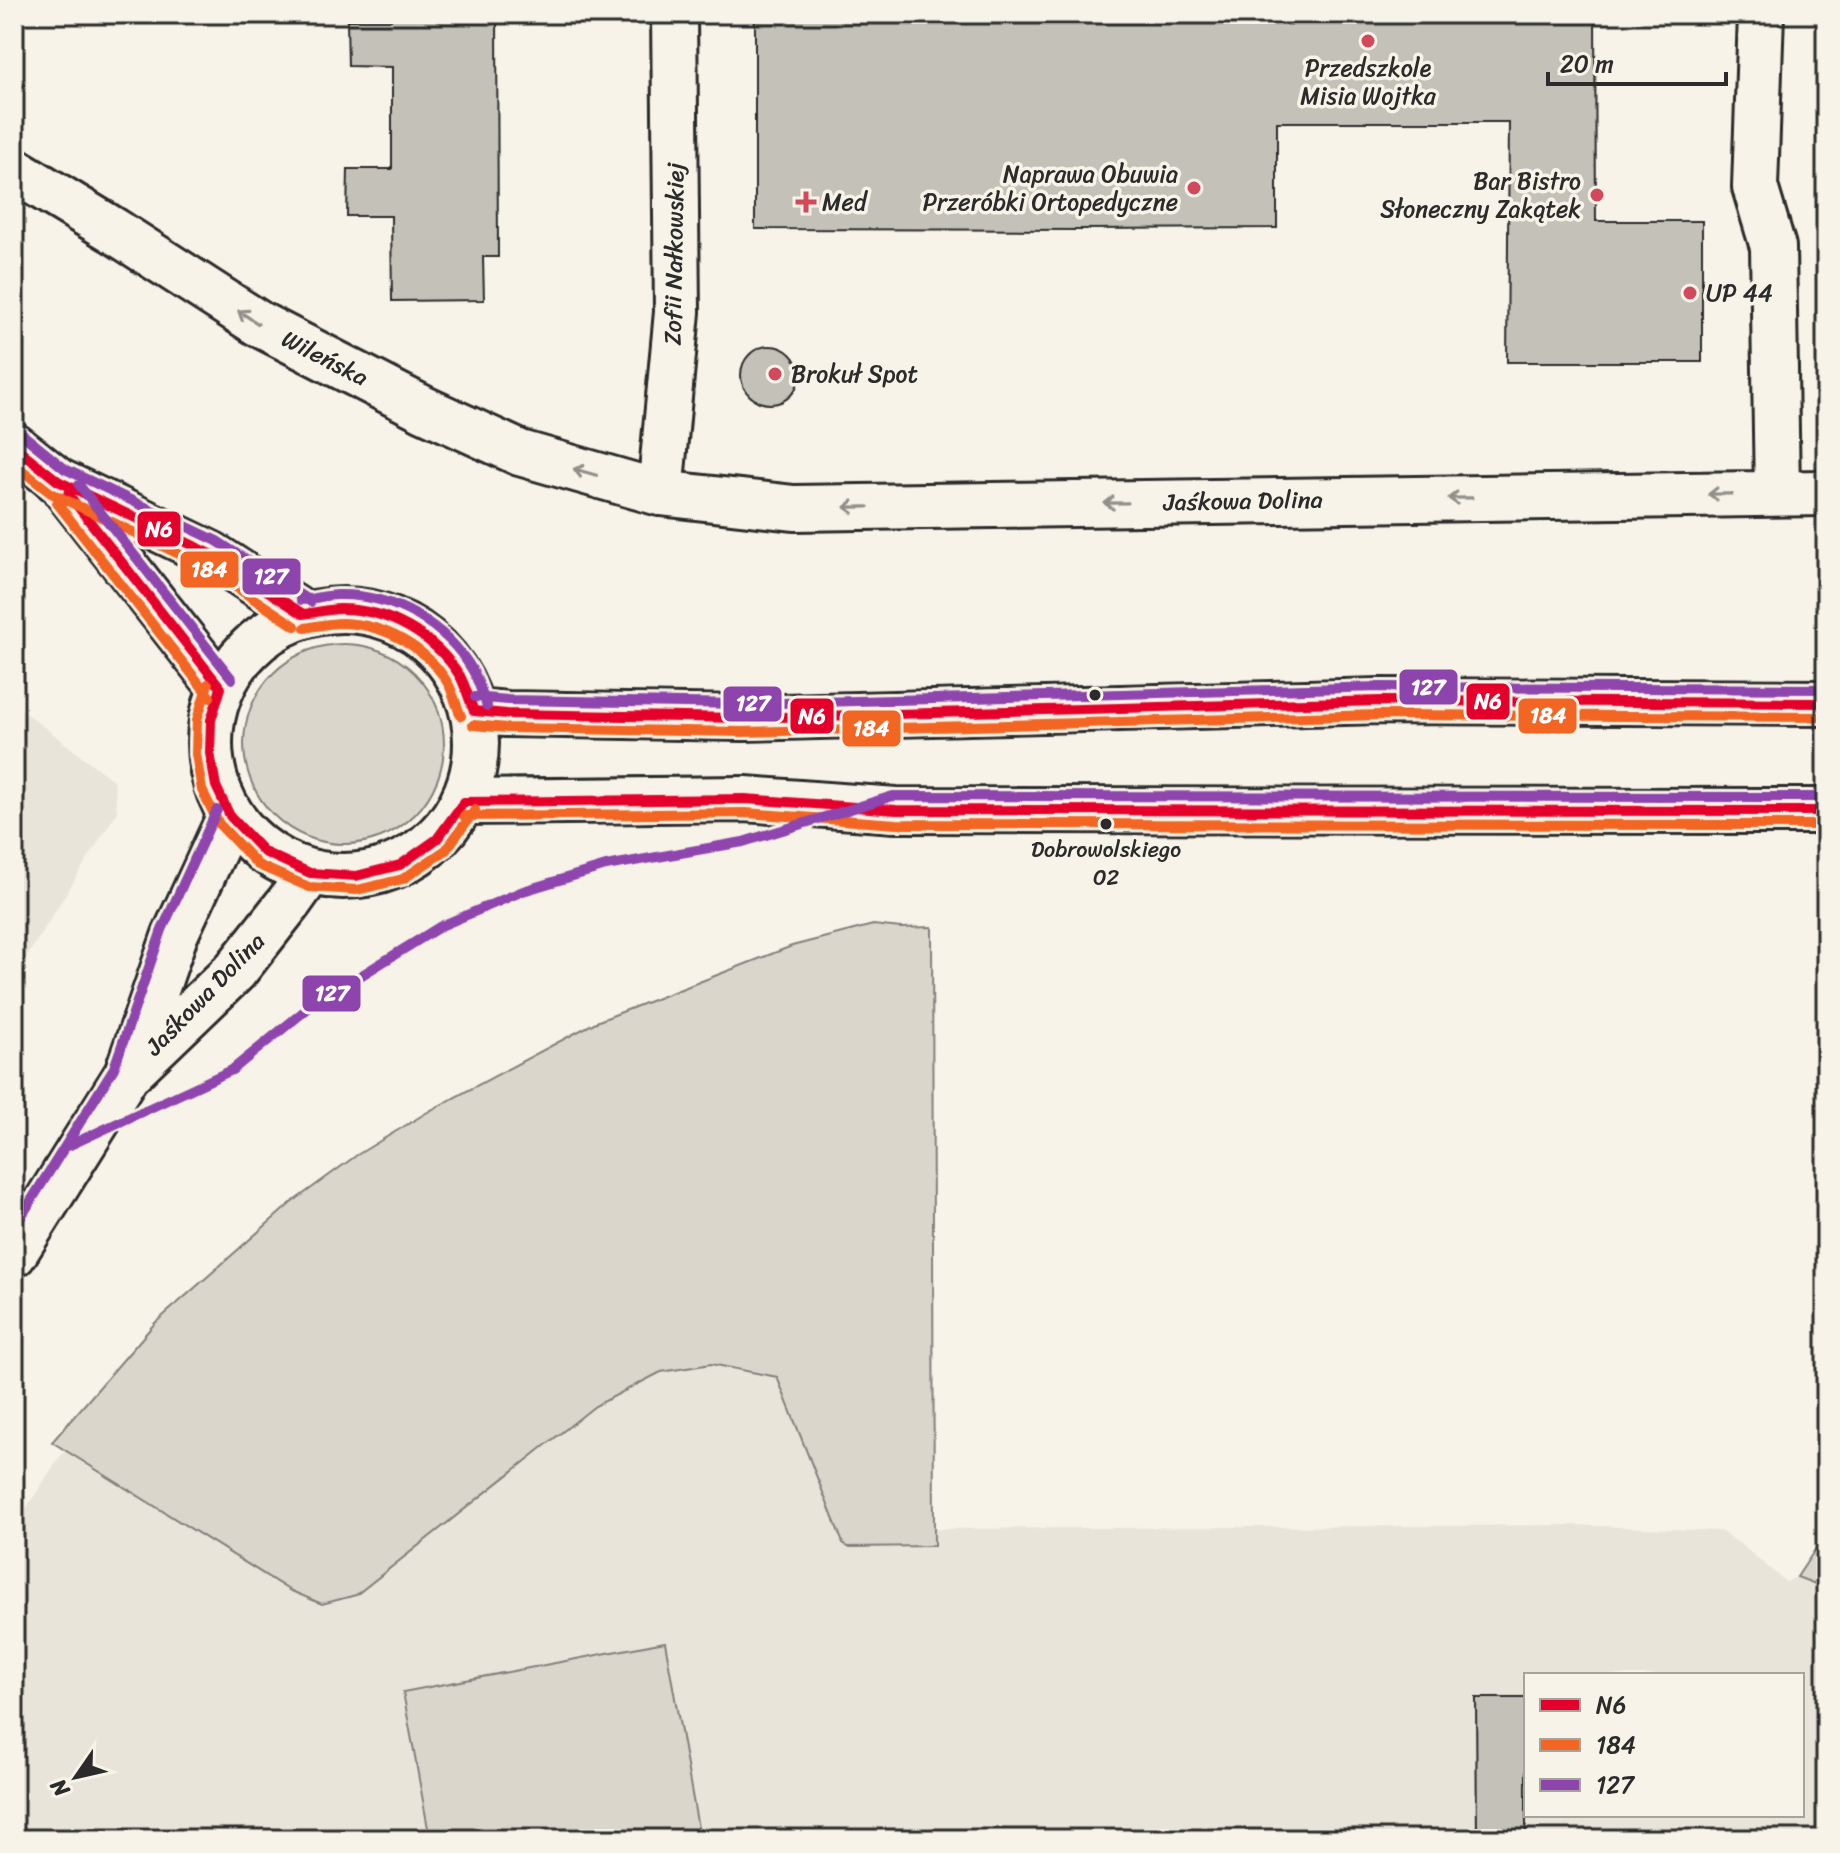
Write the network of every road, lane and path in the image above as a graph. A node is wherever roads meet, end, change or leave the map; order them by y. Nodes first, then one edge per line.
1 (674, 14) edge
2 (1761, 14) edge
3 (14, 170) edge
4 (14, 446) edge
5 (58, 481) junction
6 (660, 493) junction
7 (1777, 493) junction
8 (1826, 493) edge
9 (303, 614) junction
10 (221, 688) junction
11 (1826, 703) edge
12 (474, 711) junction
13 (464, 802) junction
14 (1826, 811) edge
15 (230, 816) junction
16 (310, 873) junction
17 (127, 1074) junction
18 (14, 1254) edge

1 - 6 street, Zofii Nałkowskiej
2 - 7 street
6 -> 3 street, Wileńska
4 - 5 street
5 - 9 street
5 - 10 street
7 -> 6 street, Jaśkowa Dolina
7 - 8 street, Jaśkowa Dolina
9 - 10 street
9 - 12 street
10 - 15 street
11 - 12 street
12 - 13 street
13 - 14 street
13 - 16 street
15 - 16 street
15 - 17 street, Jaśkowa Dolina
16 - 17 street, Jaśkowa Dolina
17 - 18 street, Jaśkowa Dolina

